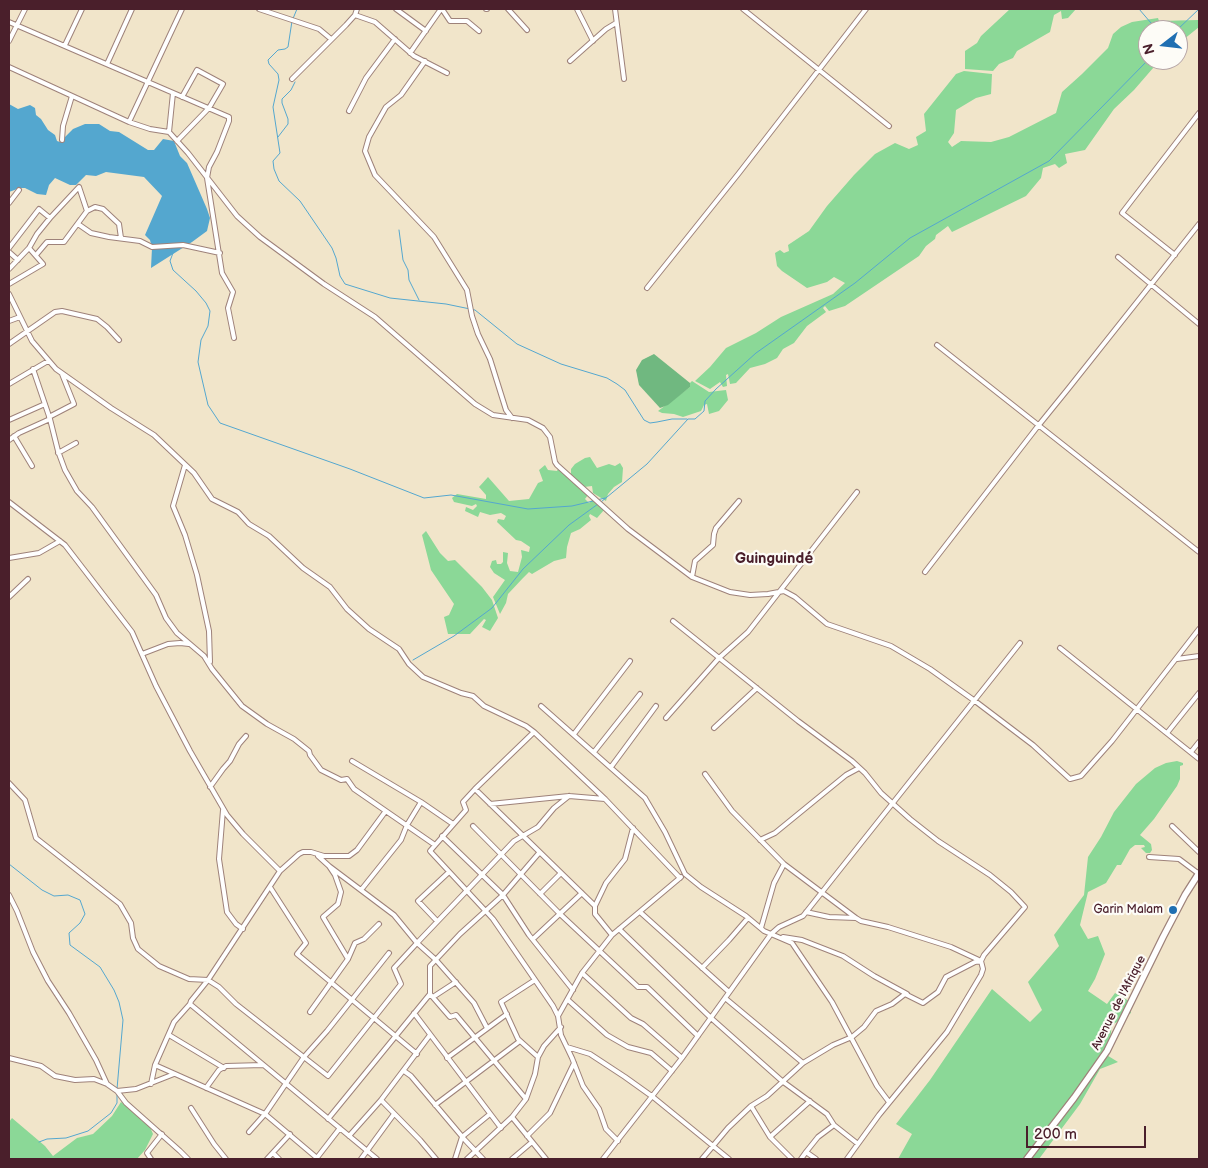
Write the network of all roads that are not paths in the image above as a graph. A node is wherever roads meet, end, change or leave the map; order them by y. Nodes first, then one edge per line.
1 (24, 9) edge
2 (82, 9) edge
3 (132, 9) edge
4 (182, 9) edge
5 (258, 9) edge
6 (356, 9) edge
7 (396, 9) edge
8 (441, 9) edge
9 (508, 9) edge
10 (577, 9) edge
11 (615, 9) edge
12 (743, 9) edge
13 (866, 9) edge
14 (355, 15) junction
15 (9, 22) edge
16 (616, 23) junction
17 (17, 25) junction
18 (527, 30) dead end
19 (426, 31) junction
20 (479, 31) dead end
21 (331, 39) junction
22 (395, 39) junction
23 (9, 41) edge
24 (593, 41) junction
25 (65, 45) junction
26 (410, 53) junction
27 (425, 61) junction
28 (570, 61) dead end
29 (107, 64) junction
30 (9, 67) edge
31 (819, 69) junction
32 (447, 73) dead end
33 (292, 79) dead end
34 (624, 79) dead end
35 (148, 83) junction
36 (173, 93) junction
37 (72, 96) junction
38 (182, 97) junction
39 (208, 108) junction
40 (349, 111) dead end
41 (1199, 113) edge
42 (129, 122) junction
43 (889, 126) dead end
44 (169, 132) junction
45 (62, 140) dead end
46 (176, 141) junction
47 (207, 178) junction
48 (19, 190) dead end
49 (9, 203) edge
50 (88, 210) junction
51 (50, 218) junction
52 (78, 224) junction
53 (1199, 224) edge
54 (121, 238) junction
55 (9, 248) edge
56 (29, 248) junction
57 (9, 252) edge
58 (220, 253) junction
59 (36, 255) junction
60 (1175, 255) junction
61 (1118, 257) dead end
62 (18, 260) junction
63 (9, 269) edge
64 (9, 284) edge
65 (1151, 285) junction
66 (647, 288) dead end
67 (9, 294) edge
68 (20, 317) junction
69 (9, 322) edge
70 (1199, 324) edge
71 (26, 331) junction
72 (234, 338) dead end
73 (119, 340) dead end
74 (9, 344) edge
75 (937, 345) dead end
76 (48, 361) junction
77 (33, 369) junction
78 (62, 374) junction
79 (9, 382) edge
80 (45, 404) junction
81 (50, 418) junction
82 (512, 419) junction
83 (9, 420) edge
84 (1038, 426) junction
85 (14, 436) junction
86 (9, 440) edge
87 (76, 443) dead end
88 (58, 453) junction
89 (185, 465) junction
90 (32, 466) dead end
91 (857, 492) dead end
92 (739, 501) dead end
93 (9, 502) edge
94 (60, 541) junction
95 (1199, 552) edge
96 (9, 558) edge
97 (924, 572) dead end
98 (692, 576) junction
99 (28, 579) dead end
100 (779, 592) junction
101 (9, 597) edge
102 (673, 621) dead end
103 (1199, 629) edge
104 (1020, 643) dead end
105 (191, 644) junction
106 (1060, 648) dead end
107 (142, 654) junction
108 (1199, 656) edge
109 (720, 658) junction
110 (1176, 659) junction
111 (630, 661) dead end
112 (212, 670) junction
113 (757, 688) junction
114 (1199, 693) edge
115 (640, 694) dead end
116 (975, 702) junction
117 (541, 706) dead end
118 (656, 706) dead end
119 (1137, 710) junction
120 (666, 718) dead end
121 (714, 728) dead end
122 (534, 732) junction
123 (1167, 733) junction
124 (574, 734) junction
125 (246, 736) dead end
126 (1199, 742) edge
127 (594, 752) junction
128 (1191, 752) junction
129 (1199, 759) edge
130 (352, 762) dead end
131 (611, 767) junction
132 (859, 768) junction
133 (706, 774) dead end
134 (9, 783) edge
135 (210, 787) junction
136 (475, 789) junction
137 (568, 796) junction
138 (605, 798) junction
139 (421, 802) junction
140 (892, 803) junction
141 (490, 804) junction
142 (223, 808) junction
143 (386, 812) junction
144 (453, 824) junction
145 (407, 825) junction
146 (473, 826) dead end
147 (1172, 826) dead end
148 (633, 828) junction
149 (523, 834) junction
150 (442, 836) junction
151 (760, 840) junction
152 (435, 844) junction
153 (1199, 852) edge
154 (314, 853) junction
155 (539, 853) junction
156 (501, 854) junction
157 (1149, 857) dead end
158 (784, 864) junction
159 (329, 866) junction
160 (280, 871) junction
161 (449, 872) junction
162 (561, 873) junction
163 (1199, 873) edge
164 (482, 874) junction
165 (521, 874) junction
166 (685, 874) junction
167 (680, 878) junction
168 (270, 887) junction
169 (361, 890) junction
170 (466, 891) junction
171 (820, 892) junction
172 (582, 893) junction
173 (540, 894) junction
174 (9, 895) edge
175 (503, 895) junction
176 (596, 906) junction
177 (485, 911) junction
178 (640, 912) junction
179 (806, 912) junction
180 (560, 914) junction
181 (748, 918) junction
182 (856, 918) junction
183 (437, 921) junction
184 (379, 924) dead end
185 (761, 928) junction
186 (243, 929) junction
187 (619, 929) junction
188 (771, 934) junction
189 (612, 935) junction
190 (780, 937) junction
191 (533, 939) junction
192 (417, 942) junction
193 (599, 950) junction
194 (389, 953) dead end
195 (348, 959) junction
196 (436, 960) junction
197 (981, 961) junction
198 (702, 968) junction
199 (582, 973) junction
200 (208, 980) junction
201 (535, 980) junction
202 (456, 982) junction
203 (331, 983) junction
204 (572, 990) junction
205 (729, 992) junction
206 (431, 996) junction
207 (912, 996) junction
208 (725, 998) junction
209 (352, 1000) junction
210 (568, 1000) junction
211 (190, 1004) junction
212 (310, 1012) dead end
213 (414, 1013) junction
214 (507, 1014) junction
215 (558, 1016) junction
216 (373, 1017) junction
217 (711, 1018) junction
218 (561, 1026) junction
219 (488, 1028) junction
220 (169, 1035) junction
221 (430, 1035) junction
222 (396, 1036) junction
223 (698, 1036) junction
224 (852, 1036) junction
225 (474, 1038) junction
226 (520, 1041) junction
227 (567, 1047) junction
228 (417, 1054) junction
229 (304, 1057) junction
230 (538, 1057) junction
231 (9, 1058) edge
232 (447, 1058) junction
233 (682, 1058) junction
234 (493, 1060) junction
235 (574, 1063) junction
236 (803, 1063) junction
237 (155, 1065) junction
238 (263, 1065) junction
239 (224, 1068) junction
240 (672, 1070) junction
241 (404, 1071) junction
242 (174, 1074) junction
243 (466, 1081) junction
244 (782, 1081) junction
245 (285, 1083) junction
246 (107, 1084) junction
247 (151, 1084) junction
248 (206, 1088) junction
249 (117, 1091) junction
250 (653, 1097) junction
251 (526, 1099) junction
252 (381, 1100) junction
253 (810, 1100) junction
254 (889, 1102) junction
255 (435, 1105) junction
256 (751, 1106) junction
257 (191, 1108) dead end
258 (265, 1114) junction
259 (394, 1114) junction
260 (490, 1114) junction
261 (512, 1117) junction
262 (328, 1119) junction
263 (834, 1125) junction
264 (340, 1128) junction
265 (501, 1128) junction
266 (249, 1132) dead end
267 (162, 1134) junction
268 (290, 1134) junction
269 (349, 1136) junction
270 (527, 1136) junction
271 (770, 1136) junction
272 (462, 1137) junction
273 (618, 1141) junction
274 (532, 1142) junction
275 (858, 1144) junction
276 (712, 1146) junction
277 (367, 1151) junction
278 (475, 1152) junction
279 (806, 1152) junction
280 (273, 1153) junction
281 (222, 1154) junction
282 (317, 1158) edge
283 (151, 1159) edge
284 (188, 1159) edge
285 (217, 1159) edge
286 (226, 1159) edge
287 (266, 1159) edge
288 (280, 1159) edge
289 (361, 1159) edge
290 (377, 1159) edge
291 (436, 1159) edge
292 (455, 1159) edge
293 (467, 1159) edge
294 (483, 1159) edge
295 (512, 1159) edge
296 (546, 1159) edge
297 (604, 1159) edge
298 (702, 1159) edge
299 (729, 1159) edge
300 (792, 1159) edge
301 (801, 1159) edge
302 (816, 1159) edge
303 (847, 1159) edge
304 (1027, 1159) edge

1 - 17 street
2 - 25 street
3 - 29 street
4 - 35 street
5 - 21 street
6 - 14 street
7 - 19 street
8 - 19 street
8 - 20 street
9 - 18 street
10 - 24 street
11 - 16 street
12 - 31 street
13 - 31 street
14 - 21 street
14 - 22 street
15 - 17 street
16 - 24 street
16 - 34 street
17 - 23 street
17 - 25 street
19 - 26 street
21 - 33 street
22 - 26 street
22 - 40 street
24 - 28 street
25 - 29 street
26 - 27 street
27 - 32 street
27 - 82 street
29 - 35 street
30 - 37 street
31 - 43 street
31 - 66 street
35 - 36 street
35 - 42 street
36 - 38 street
36 - 44 street
37 - 42 street
37 - 45 street
38 - 39 street
38 - 39 street
39 - 46 street
39 - 47 street
41 - 60 street
42 - 44 street
44 - 46 street
46 - 47 street
47 - 58 street
47 - 82 street
48 - 49 street
50 - 51 street
50 - 52 street
50 - 54 street
51 - 55 street
51 - 56 street
52 - 54 street
52 - 59 street
53 - 60 street
54 - 58 street
56 - 59 street
56 - 62 street
57 - 62 street
58 - 72 street
59 - 64 street
60 - 65 street
61 - 65 street
62 - 63 street
65 - 70 street
65 - 84 street
67 - 68 street
68 - 69 street
68 - 71 street
71 - 73 street
71 - 74 street
71 - 76 street
75 - 84 street
76 - 77 street
76 - 78 street
77 - 79 street
77 - 80 street
78 - 81 street
78 - 89 street
80 - 81 street
80 - 83 street
81 - 85 street
81 - 88 street
82 - 98 street
84 - 95 street
84 - 97 street
85 - 86 street
85 - 90 street
87 - 88 street
88 - 105 street
89 - 112 street
89 - 122 street
91 - 100 street
92 - 98 street
93 - 94 street
94 - 96 street
94 - 107 street
98 - 100 street
99 - 101 street
100 - 109 street
100 - 116 street
102 - 109 street
103 - 110 street
104 - 116 street
105 - 107 street
105 - 112 street
106 - 119 street
107 - 135 street
108 - 110 street
109 - 113 street
109 - 120 street
110 - 119 street
111 - 124 street
112 - 143 street
113 - 121 street
113 - 132 street
114 - 123 street
115 - 127 street
116 - 119 street
116 - 140 street
117 - 124 street
118 - 131 street
119 - 123 street
122 - 136 street
122 - 138 street
123 - 128 street
124 - 127 street
125 - 135 street
126 - 128 street
127 - 131 street
128 - 129 street
130 - 139 street
131 - 166 street
132 - 140 street
132 - 151 street
133 - 151 street
134 - 200 street
135 - 142 street
136 - 141 street
136 - 144 street
137 - 138 street
137 - 141 street
137 - 149 street
138 - 148 street
139 - 144 street
139 - 145 street
140 - 171 street
140 - 197 street
141 - 149 street
142 - 160 street
142 - 186 street
143 - 145 street
143 - 154 street
144 - 150 street
145 - 152 street
145 - 169 street
146 - 156 street
147 - 153 street
148 - 167 street
148 - 176 street
149 - 155 street
149 - 156 street
150 - 152 street
150 - 164 street
151 - 158 street
152 - 161 street
154 - 159 street
154 - 160 street
155 - 162 street
155 - 165 street
156 - 164 street
156 - 165 street
157 - 163 street
158 - 171 street
158 - 185 street
159 - 169 street
159 - 195 street
160 - 168 street
161 - 170 street
161 - 183 street
162 - 172 street
162 - 173 street
163 - 304 main road, Avenue de l'Afrique
164 - 170 street
164 - 175 street
165 - 173 street
165 - 175 street
166 - 167 street
166 - 181 street
167 - 178 street
168 - 186 street
168 - 203 street
169 - 192 street
170 - 177 street
170 - 183 street
171 - 179 street
171 - 182 street
172 - 176 street
172 - 180 street
173 - 180 street
174 - 246 street
175 - 177 street
175 - 191 street
176 - 189 street
177 - 196 street
177 - 201 street
178 - 187 street
178 - 198 street
179 - 182 street
179 - 188 street
180 - 191 street
180 - 193 street
181 - 185 street
181 - 198 street
182 - 197 street
183 - 192 street
184 - 195 street
185 - 188 street
186 - 200 street
187 - 189 street
187 - 217 street
188 - 190 street
188 - 205 street
189 - 193 street
190 - 207 street
190 - 224 street
191 - 204 street
192 - 196 street
192 - 216 street
193 - 199 street
193 - 223 street
194 - 209 street
195 - 203 street
196 - 202 street
196 - 206 street
197 - 207 street
197 - 254 street
198 - 205 street
199 - 204 street
199 - 233 street
200 - 211 street
200 - 229 street
201 - 214 street
201 - 215 street
202 - 206 street
202 - 219 street
203 - 209 street
203 - 212 street
204 - 210 street
205 - 208 street
206 - 213 street
206 - 225 street
207 - 224 street
208 - 217 street
208 - 236 street
209 - 216 street
209 - 229 street
210 - 215 street
210 - 240 street
211 - 220 street
211 - 238 street
213 - 221 street
213 - 222 street
214 - 219 street
214 - 226 street
215 - 218 street
216 - 222 street
216 - 229 street
217 - 223 street
217 - 244 street
218 - 227 street
218 - 230 street
219 - 225 street
220 - 237 street
220 - 239 street
221 - 228 street
221 - 232 street
222 - 228 street
222 - 262 street
223 - 233 street
224 - 236 street
224 - 254 street
225 - 232 street
225 - 234 street
226 - 230 street
226 - 234 street
227 - 235 street
227 - 250 street
228 - 241 street
229 - 245 street
230 - 251 street
231 - 246 street
232 - 243 street
233 - 240 street
234 - 243 street
234 - 251 street
235 - 270 street
235 - 273 street
236 - 244 street
237 - 242 street
237 - 247 street
238 - 239 street
238 - 245 street
239 - 248 street
240 - 250 street
241 - 252 street
241 - 255 street
242 - 247 street
242 - 248 street
243 - 255 street
243 - 260 street
244 - 253 street
244 - 256 street
245 - 258 street
245 - 262 street
246 - 249 street
247 - 249 street
248 - 258 street
249 - 267 street
250 - 273 street
250 - 276 street
251 - 261 street
252 - 259 street
252 - 269 street
253 - 263 street
253 - 271 street
254 - 275 street
255 - 272 street
256 - 271 street
256 - 276 street
257 - 281 street
258 - 266 street
258 - 268 street
259 - 277 street
259 - 291 street
260 - 265 street
260 - 272 street
261 - 265 street
261 - 270 street
262 - 264 street
263 - 275 street
263 - 279 street
264 - 269 street
264 - 282 street
265 - 278 street
267 - 283 street
267 - 284 street
268 - 280 street
268 - 282 street
269 - 277 street
270 - 274 street
271 - 300 street
272 - 278 street
272 - 292 street
273 - 297 street
274 - 295 street
274 - 296 street
275 - 303 street
276 - 298 street
276 - 299 street
277 - 289 street
277 - 290 street
278 - 293 street
278 - 294 street
279 - 301 street
279 - 302 street
280 - 287 street
280 - 288 street
281 - 285 street
281 - 286 street

